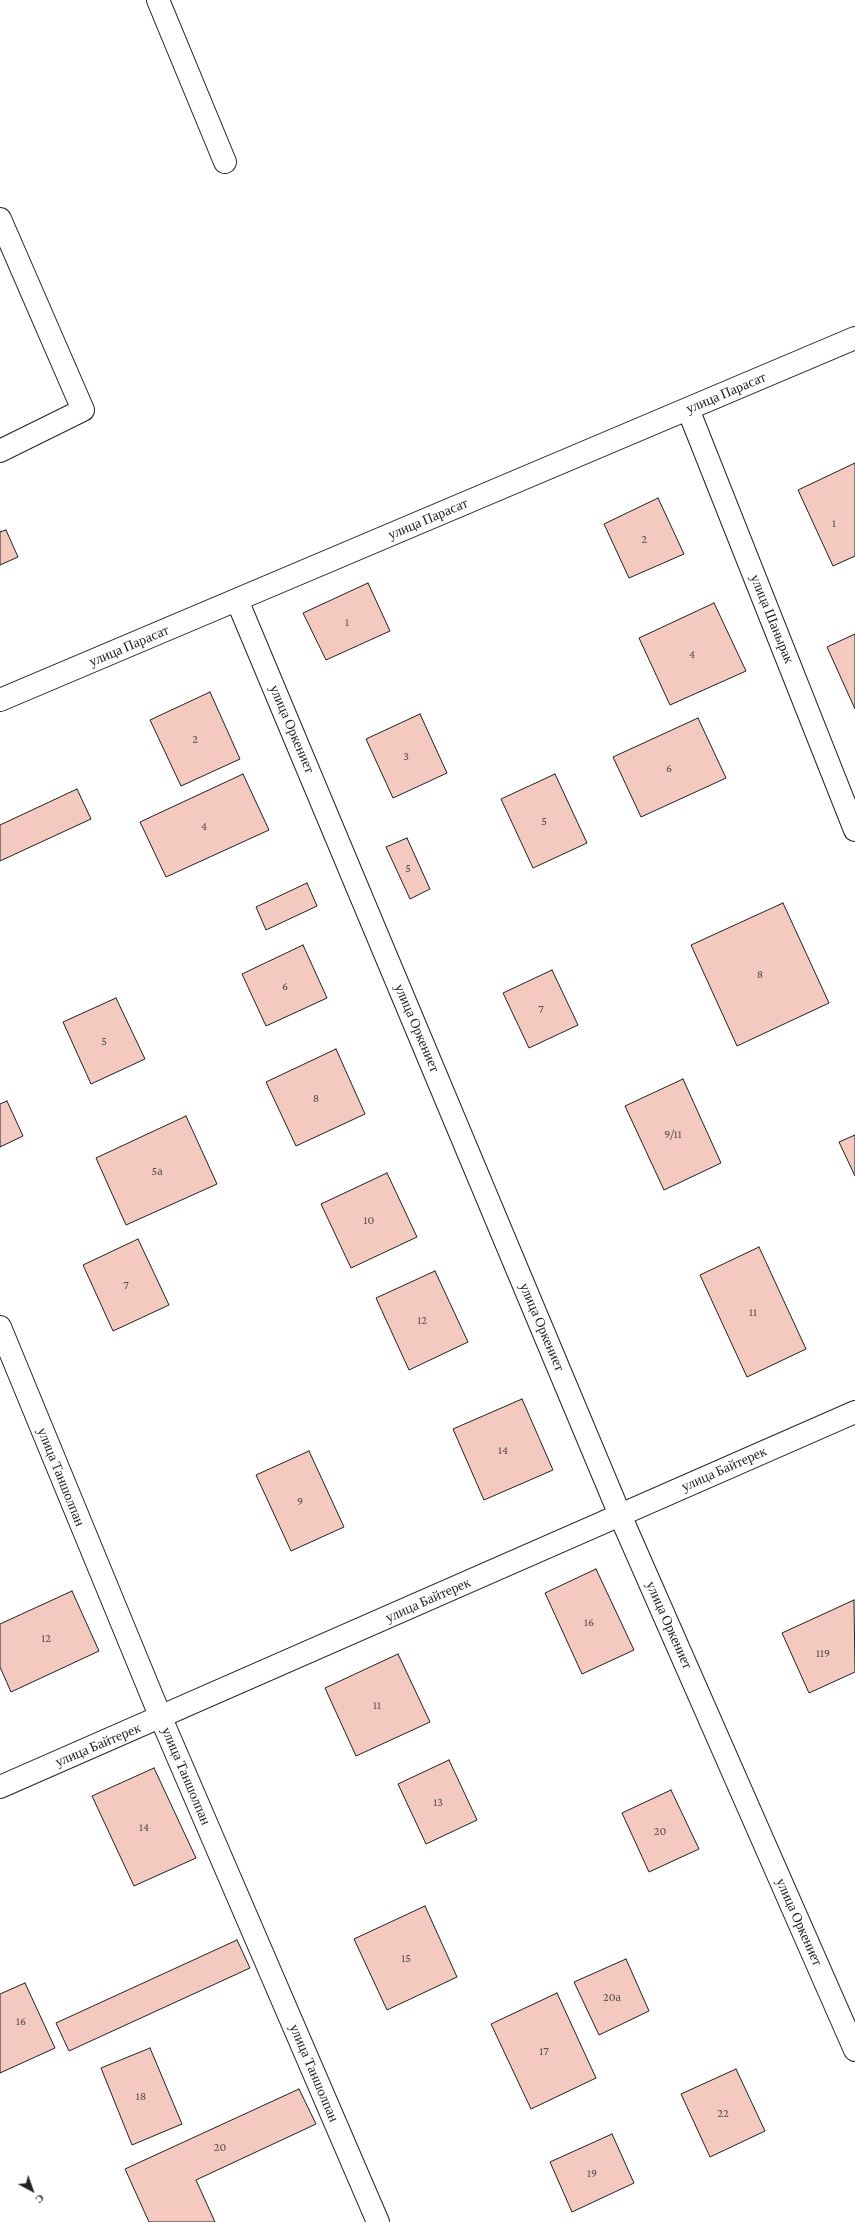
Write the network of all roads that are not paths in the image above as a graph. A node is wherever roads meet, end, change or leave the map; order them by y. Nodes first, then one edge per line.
1 (158, 0) edge
2 (226, 162) dead end
3 (0, 219) edge
4 (855, 338) edge
5 (688, 409) junction
6 (0, 451) edge
7 (237, 600) junction
8 (0, 700) edge
9 (855, 830) edge
10 (0, 1327) edge
11 (855, 1412) edge
12 (620, 1515) junction
13 (161, 1718) junction
14 (0, 1787) edge
15 (855, 2050) edge
16 (378, 2222) edge

1 - 2 street
3 - 6 street
4 - 5 street, улица Парасат
5 - 7 street, улица Парасат
5 - 9 street, улица Шанырак
7 - 8 street, улица Парасат
7 - 12 street, улица Оркениет
10 - 13 street, улица Таншолпан
11 - 12 street, улица Байтерек
12 - 13 street, улица Байтерек
12 - 15 street, улица Оркениет
13 - 14 street, улица Байтерек
13 - 16 street, улица Таншолпан

